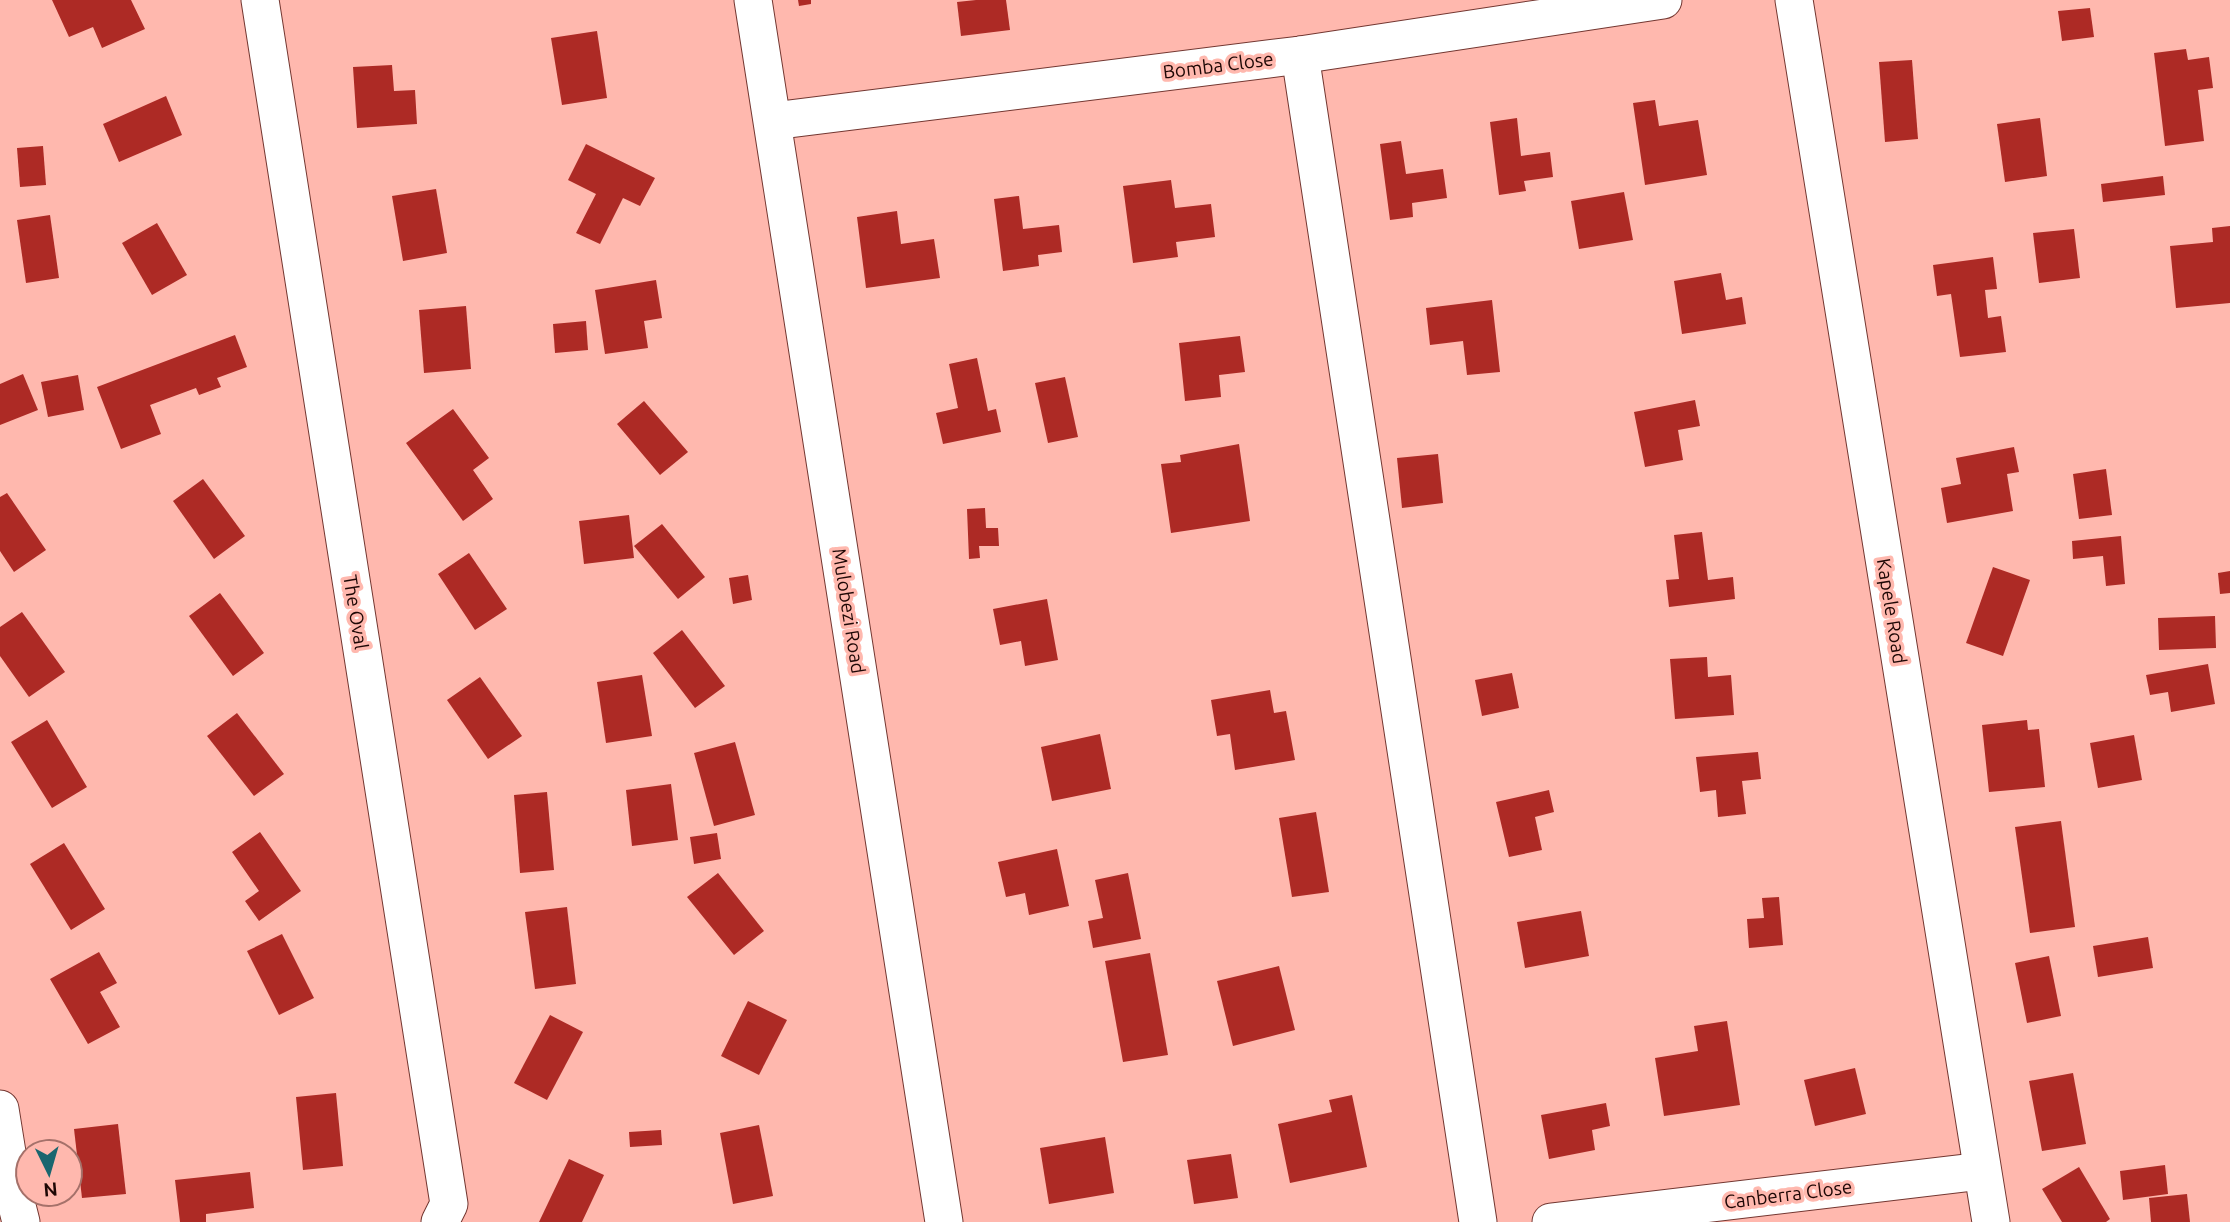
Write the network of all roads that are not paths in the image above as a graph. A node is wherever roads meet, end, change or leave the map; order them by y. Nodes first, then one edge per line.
1 (260, 0) edge
2 (753, 0) edge
3 (1662, 0) edge
4 (1794, 0) edge
5 (1300, 55) junction
6 (773, 121) junction
7 (0, 1109) edge
8 (1983, 1171) junction
9 (11, 1201) edge
10 (440, 1222) edge
11 (944, 1222) edge
12 (1478, 1222) edge
13 (1551, 1222) edge
14 (1991, 1222) edge

1 - 10 street, The Oval
2 - 6 street, Mulobezi Road
3 - 5 street, Bomba Close
4 - 8 street, Kapele Road
5 - 6 street, Bomba Close
5 - 12 street
6 - 11 street, Mulobezi Road
7 - 9 street
8 - 13 street, Canberra Close
8 - 14 street, Kapele Road

